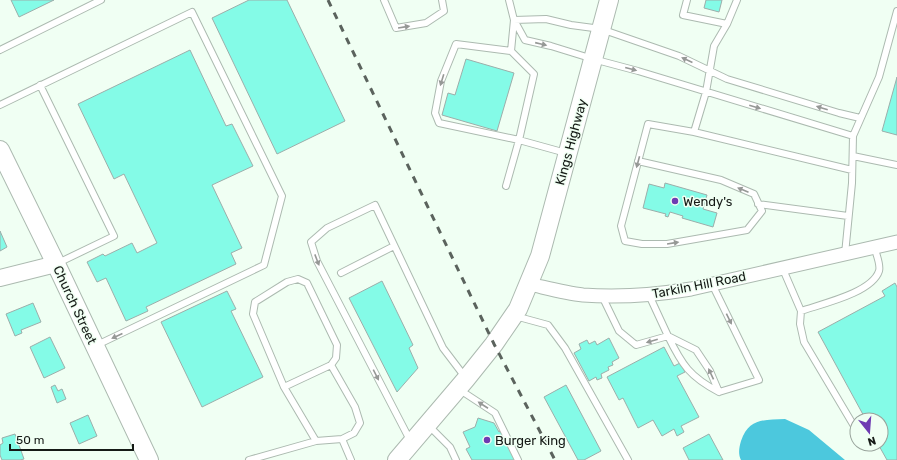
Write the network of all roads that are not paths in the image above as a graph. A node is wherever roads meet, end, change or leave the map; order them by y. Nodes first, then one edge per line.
1 (101, 0) edge
2 (384, 0) edge
3 (442, 0) edge
4 (509, 0) edge
5 (609, 0) edge
6 (687, 0) edge
7 (737, 0) edge
8 (897, 11) edge
9 (514, 20) junction
10 (727, 24) junction
11 (601, 29) junction
12 (0, 50) edge
13 (511, 51) junction
14 (593, 59) junction
15 (710, 71) junction
16 (40, 85) junction
17 (706, 92) junction
18 (0, 105) edge
19 (860, 118) junction
20 (694, 132) junction
21 (853, 136) junction
22 (518, 140) junction
23 (0, 150) edge
24 (568, 154) junction
25 (853, 156) junction
26 (638, 160) junction
27 (897, 165) edge
28 (852, 170) junction
29 (506, 186) dead end
30 (758, 204) junction
31 (848, 216) junction
32 (897, 242) edge
33 (394, 246) junction
34 (874, 247) junction
35 (845, 254) junction
36 (56, 264) junction
37 (782, 268) junction
38 (341, 273) dead end
39 (0, 278) edge
40 (529, 284) junction
41 (712, 284) junction
42 (649, 295) junction
43 (602, 296) junction
44 (801, 311) junction
45 (513, 316) junction
46 (668, 336) junction
47 (95, 346) junction
48 (332, 365) junction
49 (462, 384) junction
50 (284, 387) junction
51 (719, 392) junction
52 (849, 418) edge
53 (428, 425) junction
54 (342, 439) junction
55 (316, 441) junction
56 (411, 443) junction
57 (149, 460) edge
58 (249, 460) edge
59 (351, 460) edge
60 (397, 460) edge
61 (456, 460) edge
62 (518, 460) edge
63 (628, 460) edge

1 - 12 lane
2 -> 3 lane
4 - 9 lane
5 - 11 main road, Kings Highway
6 - 10 lane
7 - 10 lane
8 - 19 lane
9 - 11 lane
9 - 13 lane
9 -> 14 lane
10 - 15 lane
11 - 14 main road, Kings Highway
15 -> 11 lane
13 - 22 lane
13 -> 22 lane
14 -> 17 lane
14 - 24 main road, Kings Highway
15 - 17 lane
19 -> 15 lane
16 - 18 lane
16 - 36 lane
16 -> 47 lane
17 - 20 lane
17 -> 21 lane
19 - 21 lane
20 - 26 lane
20 - 28 lane
21 - 25 lane
22 - 24 lane
22 - 29 lane
23 - 36 main road, Church Street
24 - 40 main road, Kings Highway
25 - 27 lane
25 - 28 lane
30 -> 26 lane
26 -> 30 lane
28 - 31 lane
30 - 31 lane
31 - 35 lane
32 - 34 street, Tarkiln Hill Road
33 - 38 lane
33 - 49 lane
33 -> 56 lane
34 - 35 street, Tarkiln Hill Road
34 - 44 lane
35 - 37 street, Tarkiln Hill Road
36 - 39 street
36 - 47 main road, Church Street
37 - 41 street, Tarkiln Hill Road
37 - 44 lane
40 - 43 street, Tarkiln Hill Road
40 - 45 main road
41 - 42 street, Tarkiln Hill Road
41 -> 51 lane
42 - 43 street, Tarkiln Hill Road
42 - 46 lane
46 -> 43 lane
44 - 52 lane
45 - 49 main road
45 - 63 lane
46 - 51 lane
51 -> 46 lane
47 - 57 main road, Church Street
48 - 50 lane
48 - 50 lane
48 - 54 lane
49 - 53 main road
62 -> 49 lane
50 - 55 lane
53 - 56 main road
53 - 61 lane
54 - 55 lane
54 - 59 lane
55 - 58 lane
56 - 60 main road

